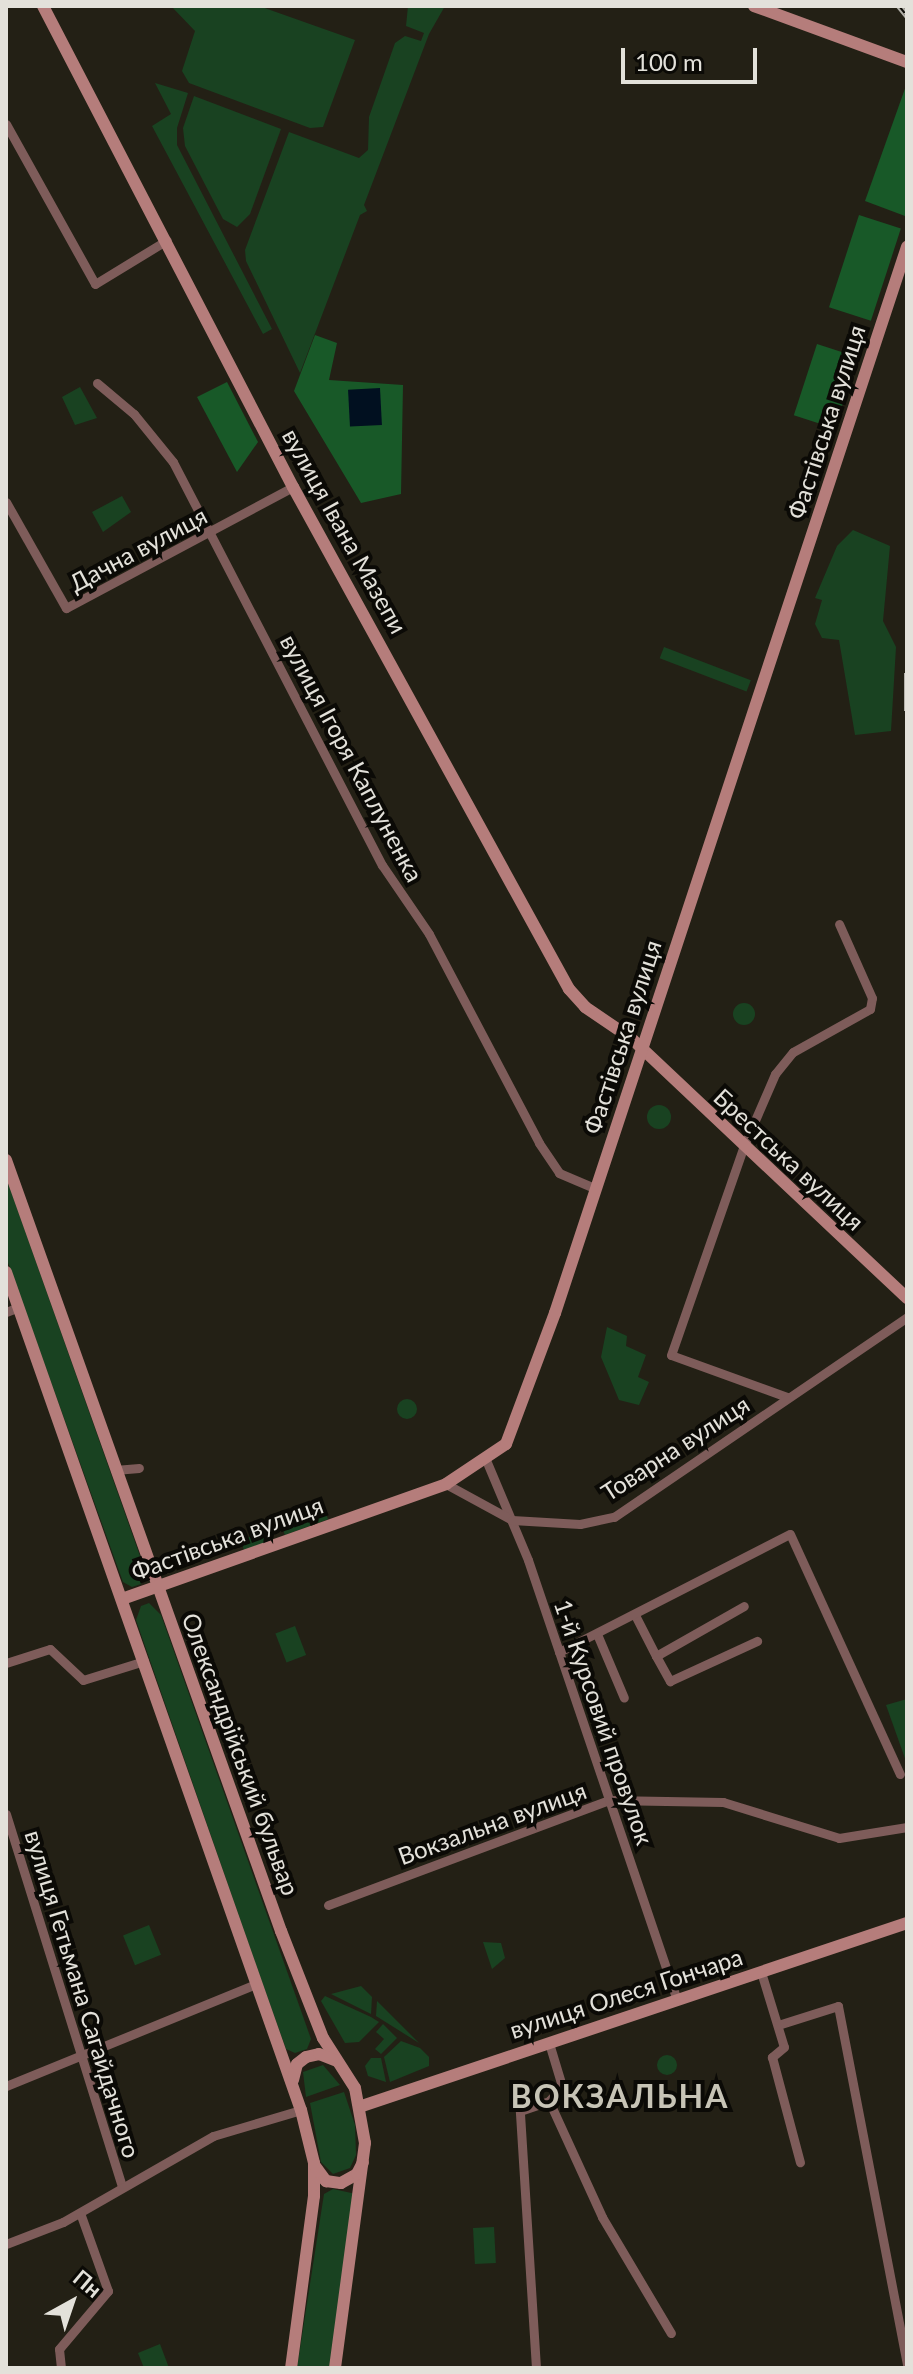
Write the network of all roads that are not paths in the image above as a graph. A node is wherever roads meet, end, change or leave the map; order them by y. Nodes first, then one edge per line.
1 (43, 6) edge
2 (754, 6) edge
3 (907, 62) edge
4 (6, 124) edge
5 (167, 240) junction
6 (907, 247) edge
7 (97, 383) dead end
8 (293, 487) junction
9 (6, 502) edge
10 (212, 533) junction
11 (839, 924) dead end
12 (642, 1049) junction
13 (743, 1148) junction
14 (6, 1160) edge
15 (595, 1188) junction
16 (6, 1272) edge
17 (907, 1298) edge
18 (12, 1309) edge
19 (907, 1317) edge
20 (787, 1397) junction
21 (486, 1460) junction
22 (139, 1468) dead end
23 (115, 1470) junction
24 (446, 1484) junction
25 (512, 1520) junction
26 (157, 1586) junction
27 (122, 1599) junction
28 (744, 1606) dead end
29 (635, 1615) junction
30 (597, 1634) junction
31 (757, 1641) dead end
32 (559, 1652) junction
33 (656, 1656) junction
34 (144, 1661) junction
35 (6, 1663) edge
36 (624, 1698) dead end
37 (900, 1774) dead end
38 (609, 1800) junction
39 (6, 1814) edge
40 (907, 1827) edge
41 (328, 1905) dead end
42 (907, 1923) edge
43 (761, 1972) junction
44 (256, 1984) junction
45 (677, 1999) junction
46 (778, 2025) junction
47 (549, 2043) junction
48 (79, 2054) junction
49 (337, 2061) junction
50 (293, 2084) junction
51 (6, 2086) edge
52 (549, 2101) junction
53 (359, 2107) junction
54 (301, 2110) junction
55 (364, 2159) junction
56 (800, 2162) dead end
57 (314, 2163) junction
58 (122, 2187) junction
59 (80, 2213) junction
60 (6, 2232) edge
61 (8, 2243) edge
62 (671, 2333) dead end
63 (907, 2366) edge
64 (61, 2368) edge
65 (291, 2368) edge
66 (335, 2368) edge
67 (536, 2368) edge

1 - 5 street, вулиця Івана Мазепи
2 - 3 street
4 - 5 street
5 - 8 street, вулиця Івана Мазепи
6 - 12 street, Фастівська вулиця
7 - 10 street, вулиця Ігоря Каплуненка
8 - 10 street, Дачна вулиця
8 - 12 street, вулиця Івана Мазепи
9 - 10 street, Дачна вулиця
10 - 15 street, вулиця Ігоря Каплуненка
11 - 13 street
12 - 13 street, Брестська вулиця
12 - 15 street, Фастівська вулиця
13 - 17 street, Брестська вулиця
13 - 20 street
14 - 23 street, Олександрійський бульвар
15 - 21 street, Фастівська вулиця
16 - 18 street
18 - 27 street
19 - 20 street, Товарна вулиця
20 - 25 street, Товарна вулиця
21 - 24 street, Фастівська вулиця
21 - 25 street, 1-й Курсовий провулок
22 - 23 street
23 - 26 street, Олександрійський бульвар
24 - 25 street, Товарна вулиця
24 - 26 street, Фастівська вулиця
25 - 32 street, 1-й Курсовий провулок
26 - 27 street, Фастівська вулиця
26 - 49 street, Олександрійський бульвар
27 - 34 street
28 - 33 street
29 - 30 street
29 - 33 street
29 - 37 street
30 - 32 street
30 - 36 street
31 - 33 street
32 - 38 street, 1-й Курсовий провулок
34 - 35 street
34 - 44 street
38 - 40 street, Вокзальна вулиця
38 - 41 street, Вокзальна вулиця
38 - 45 street, 1-й Курсовий провулок
39 - 48 street, вулиця Гетьмана Сагайдачного
42 - 43 street, вулиця Олеся Гончара
43 - 45 street, вулиця Олеся Гончара
43 - 46 street
44 - 48 street
44 - 50 street
45 - 47 street, вулиця Олеся Гончара
46 - 56 street
46 - 63 street
47 - 52 street
47 - 53 street, вулиця Олеся Гончара
48 - 51 street
48 - 58 street, вулиця Гетьмана Сагайдачного
49 - 50 street
49 - 53 street, Олександрійський бульвар
50 - 54 street
52 - 62 street
52 - 67 street
53 - 55 street, Олександрійський бульвар
54 - 57 street
54 - 58 street
55 - 57 street
55 - 66 street, Олександрійський бульвар
57 - 65 street
58 - 59 street
59 - 61 street
59 - 64 street
60 - 61 street

